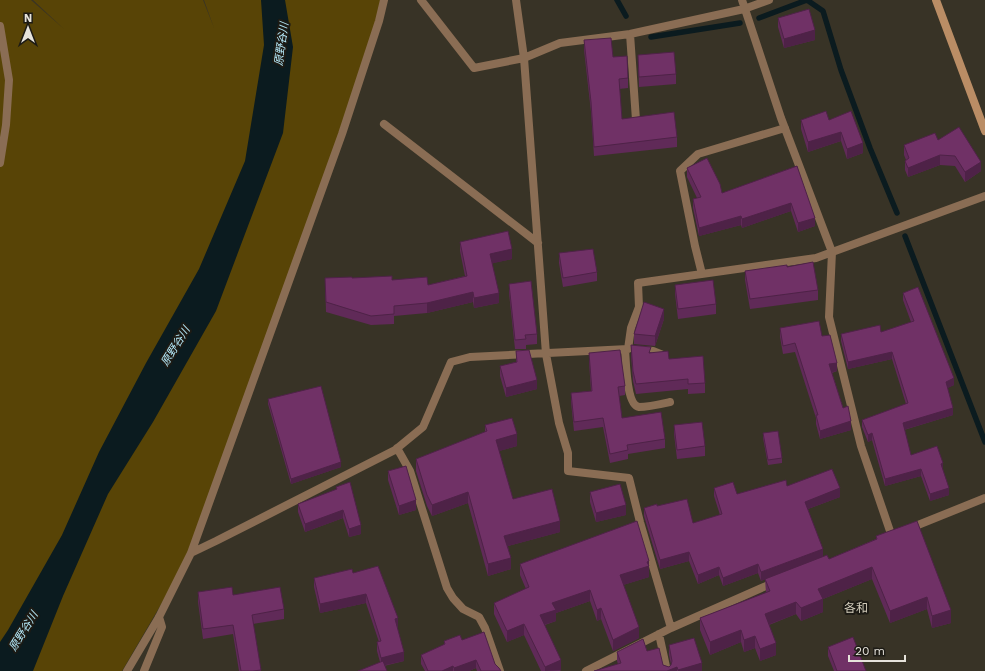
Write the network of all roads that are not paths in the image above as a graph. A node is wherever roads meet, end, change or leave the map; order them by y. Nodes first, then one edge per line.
1 (384, 0) edge
2 (421, 0) edge
3 (516, 0) edge
4 (742, 0) edge
5 (769, 0) edge
6 (936, 0) edge
7 (744, 9) junction
8 (0, 26) edge
9 (630, 34) junction
10 (524, 58) junction
11 (636, 120) edge
12 (384, 124) dead end
13 (785, 128) junction
14 (985, 131) edge
15 (0, 163) edge
16 (985, 196) edge
17 (538, 243) junction
18 (832, 252) junction
19 (702, 274) junction
20 (626, 349) junction
21 (546, 354) junction
22 (663, 355) edge
23 (670, 402) dead end
24 (397, 448) junction
25 (985, 498) edge
26 (191, 553) junction
27 (782, 580) edge
28 (159, 617) junction
29 (671, 628) junction
30 (659, 634) junction
31 (127, 671) edge
32 (144, 671) edge
33 (500, 671) edge
34 (586, 671) edge
35 (667, 671) edge

1 - 26 street
2 - 10 street
3 - 10 street
4 - 7 street
5 - 7 street
6 - 14 street
7 - 9 street
7 - 13 street
8 - 15 street
9 - 10 street
9 - 11 street
10 - 17 street
12 - 17 street
13 - 18 street
13 - 19 street
16 - 18 street
17 - 21 street
18 - 19 street
18 - 25 street
19 - 20 street
20 - 21 street
20 - 22 street
20 - 23 street
21 - 24 street
21 - 29 street
24 - 26 street
24 - 33 street
26 - 28 street
27 - 29 street
28 - 31 street
28 - 32 street
29 - 30 street
30 - 34 street
30 - 35 street

